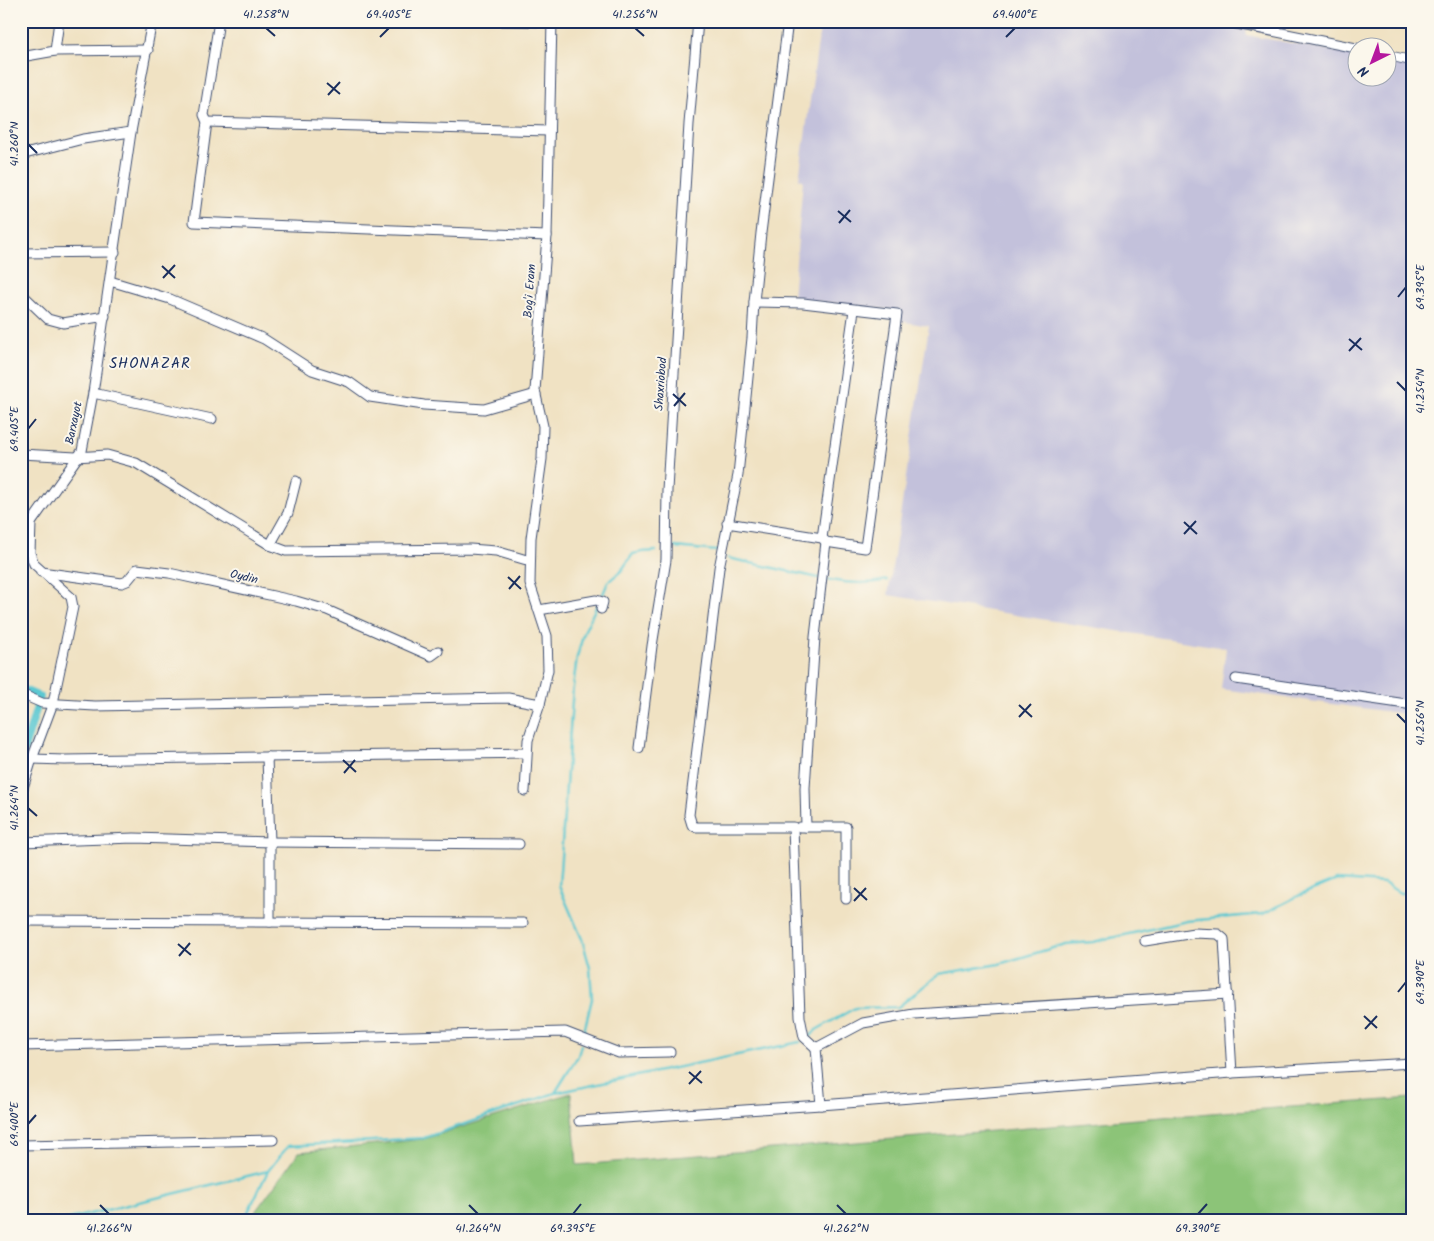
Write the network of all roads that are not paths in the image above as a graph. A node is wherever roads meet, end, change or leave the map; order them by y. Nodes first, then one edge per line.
1 (59, 21) edge
2 (152, 21) edge
3 (219, 21) edge
4 (497, 21) edge
5 (698, 21) edge
6 (788, 21) edge
7 (1222, 21) edge
8 (552, 22) edge
9 (1346, 46) edge
10 (148, 50) junction
11 (55, 51) junction
12 (21, 57) edge
13 (1396, 57) edge
14 (1413, 61) edge
15 (206, 122) junction
16 (549, 131) junction
17 (131, 132) junction
18 (21, 155) edge
19 (547, 236) junction
20 (21, 252) edge
21 (115, 252) junction
22 (110, 282) junction
23 (21, 298) edge
24 (754, 302) junction
25 (854, 310) junction
26 (105, 316) junction
27 (93, 393) junction
28 (536, 394) junction
29 (212, 420) dead end
30 (21, 454) edge
31 (76, 457) junction
32 (296, 481) dead end
33 (31, 523) junction
34 (728, 523) junction
35 (21, 528) edge
36 (824, 540) junction
37 (270, 545) junction
38 (530, 561) junction
39 (41, 572) junction
40 (539, 610) junction
41 (601, 610) dead end
42 (438, 652) dead end
43 (1236, 679) dead end
44 (21, 694) edge
45 (53, 703) junction
46 (540, 704) junction
47 (1413, 705) edge
48 (640, 748) dead end
49 (526, 754) junction
50 (267, 757) junction
51 (32, 759) junction
52 (525, 791) dead end
53 (21, 794) edge
54 (792, 827) junction
55 (806, 827) junction
56 (21, 842) edge
57 (270, 842) junction
58 (519, 844) dead end
59 (846, 899) dead end
60 (21, 921) edge
61 (270, 922) junction
62 (523, 923) dead end
63 (1145, 941) dead end
64 (1228, 994) junction
65 (21, 1046) edge
66 (816, 1048) junction
67 (670, 1052) dead end
68 (1413, 1062) edge
69 (1232, 1073) junction
70 (821, 1105) junction
71 (578, 1121) dead end
72 (273, 1140) dead end
73 (21, 1145) edge

1 - 11 street
2 - 10 street, Barxayot
3 - 15 street
4 - 8 street
5 - 48 street, Shaxriobod
6 - 24 street
7 - 9 street
8 - 16 street, Bog'i Eram
10 - 11 street
10 - 17 street, Barxayot
11 - 12 street
13 - 14 street
15 - 16 street
15 - 19 street
16 - 19 street, Bog'i Eram
17 - 18 street
17 - 21 street, Barxayot
19 - 28 street, Bog'i Eram
20 - 21 street
21 - 22 street, Barxayot
22 - 26 street, Barxayot
22 - 28 street
23 - 26 street
24 - 25 street
24 - 34 street
25 - 36 street
25 - 36 street
26 - 27 street, Barxayot
27 - 29 street
27 - 31 street, Barxayot
28 - 38 street, Bog'i Eram
30 - 31 street
31 - 33 street, Barxayot
31 - 37 street
32 - 37 street
33 - 35 street
33 - 39 street
34 - 36 street
34 - 54 street
36 - 55 street
37 - 38 street
38 - 40 street, Bog'i Eram
39 - 42 street, Oydin
39 - 45 street
40 - 41 street
40 - 46 street, Bog'i Eram
43 - 47 street
44 - 45 street
45 - 46 street
45 - 51 street
46 - 49 street, Bog'i Eram
49 - 50 street
49 - 52 street, Bog'i Eram
50 - 51 street
50 - 57 street
51 - 53 street
54 - 55 street
54 - 66 street
55 - 59 street
56 - 57 street
57 - 58 street
57 - 61 street
60 - 61 street
61 - 62 street
63 - 64 street
64 - 66 street
64 - 69 street
65 - 67 street
66 - 70 street
68 - 69 street
69 - 70 street
70 - 71 street
72 - 73 street

